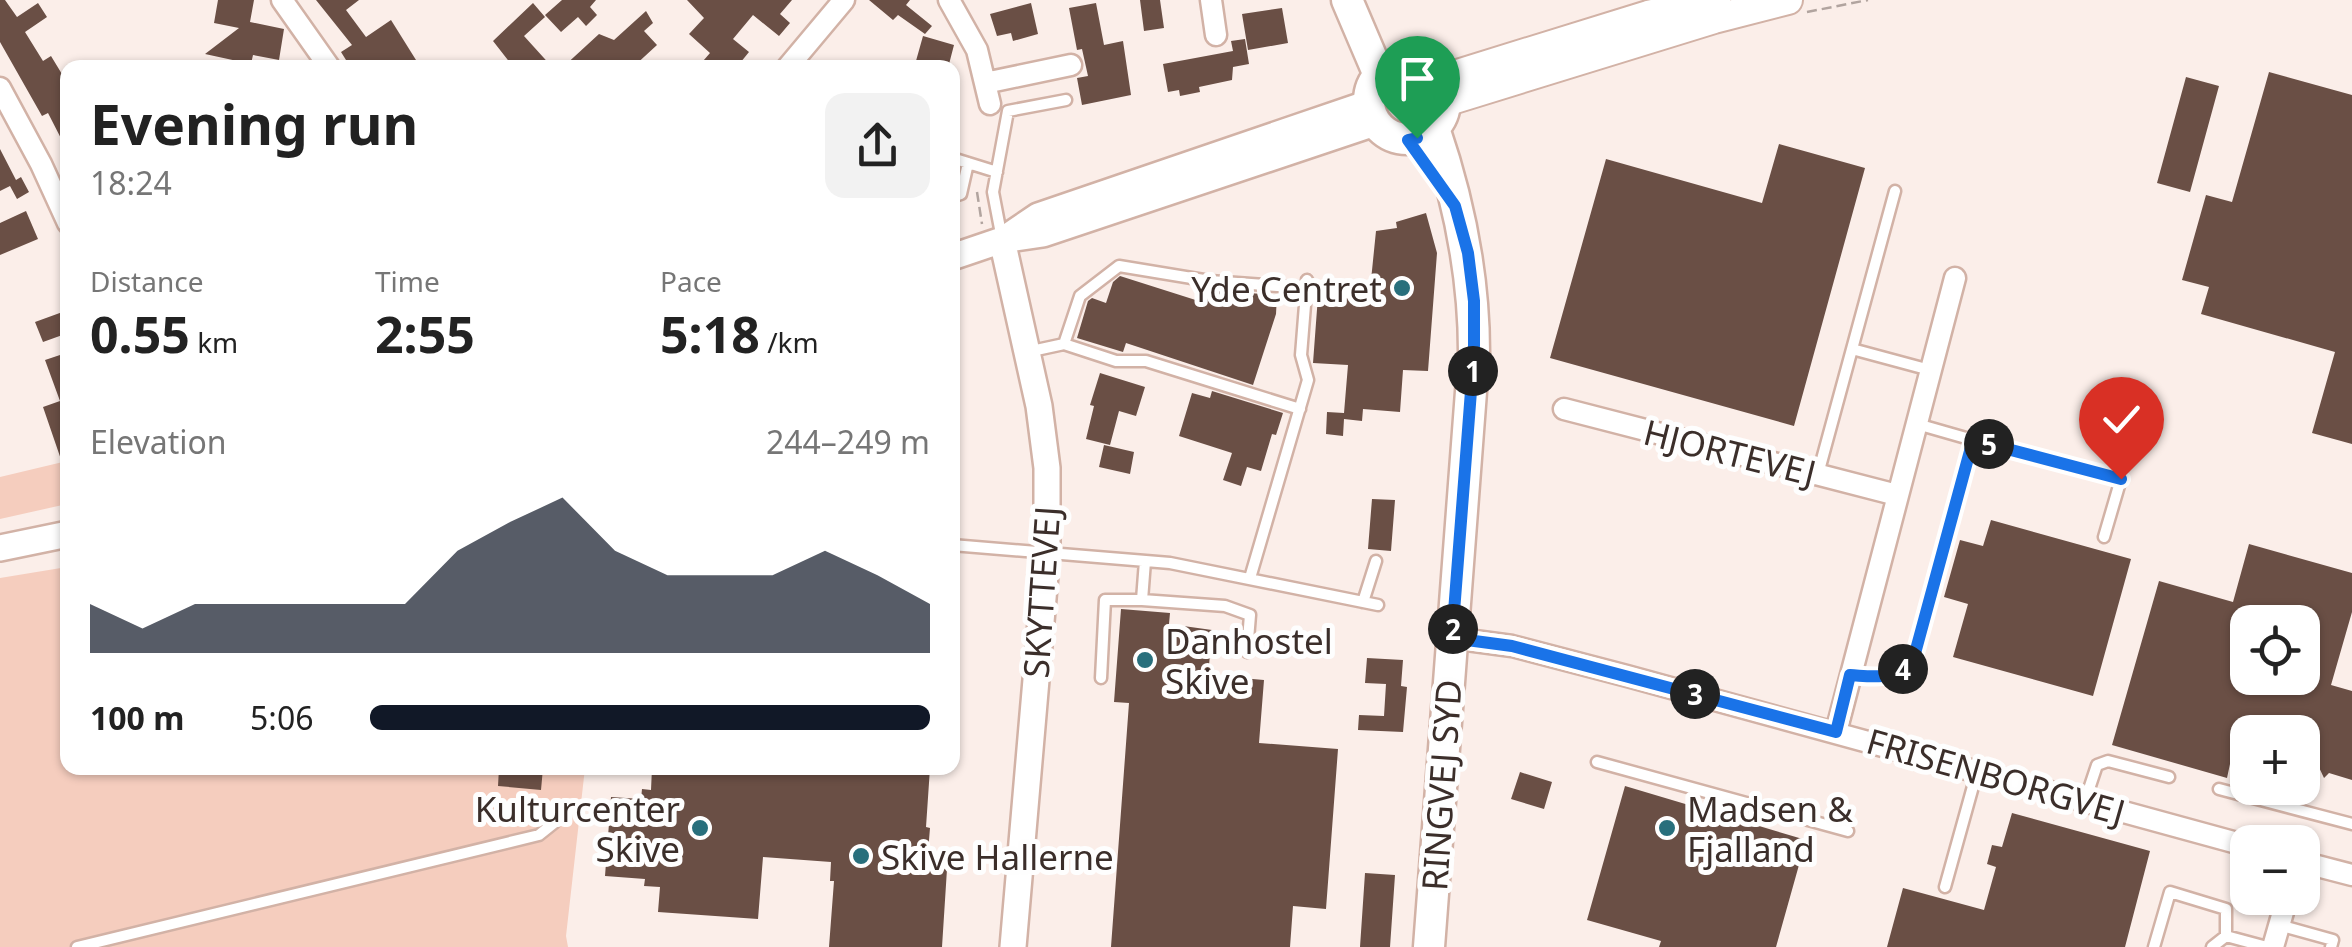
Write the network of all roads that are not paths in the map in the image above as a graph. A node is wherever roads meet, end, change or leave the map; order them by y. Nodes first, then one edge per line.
1 (282, 0) edge
2 (844, 0) edge
3 (949, 0) edge
4 (1211, 0) edge
5 (1347, 0) edge
6 (1361, 0) edge
7 (1716, 0) edge
8 (1788, 0) edge
9 (1216, 35) dead end
10 (324, 60) edge
11 (795, 60) edge
12 (1071, 64) dead end
13 (0, 88) edge
14 (1380, 91) junction
15 (1066, 100) dead end
16 (1431, 112) junction
17 (960, 160) edge
18 (968, 163) junction
19 (997, 172) junction
20 (1895, 191) dead end
21 (960, 194) edge
22 (60, 206) edge
23 (1002, 240) junction
24 (960, 253) edge
25 (1955, 278) dead end
26 (1064, 344) junction
27 (1852, 349) junction
28 (1027, 352) junction
29 (1930, 370) junction
30 (1300, 409) junction
31 (1564, 409) dead end
32 (1916, 424) junction
33 (1973, 440) junction
34 (1818, 474) junction
35 (1897, 495) junction
36 (60, 536) edge
37 (2104, 537) dead end
38 (960, 546) edge
39 (0, 548) edge
40 (1047, 552) junction
41 (1144, 561) junction
42 (1376, 561) dead end
43 (1250, 578) junction
44 (1142, 600) junction
45 (1363, 602) junction
46 (1378, 605) dead end
47 (1452, 638) junction
48 (1247, 652) dead end
49 (1850, 675) junction
50 (1101, 678) dead end
51 (1836, 732) junction
52 (1598, 762) dead end
53 (1978, 771) junction
54 (2169, 777) dead end
55 (2219, 789) dead end
56 (2085, 801) junction
57 (558, 808) dead end
58 (2352, 824) edge
59 (1848, 831) dead end
60 (2230, 841) edge
61 (2320, 867) edge
62 (2352, 875) edge
63 (1946, 888) dead end
64 (2282, 915) edge
65 (2279, 926) junction
66 (2226, 936) junction
67 (77, 947) edge
68 (1013, 947) edge
69 (1429, 947) edge
70 (2154, 947) edge
71 (2212, 947) edge
72 (2270, 947) edge
73 (2331, 947) edge

1 - 10 street
2 - 11 street
3 - 12 street
4 - 9 street
5 - 14 main road
6 - 14 main road
7 - 16 main road
8 - 16 main road
13 - 22 street
14 - 16 main road
14 - 16 main road
14 - 23 street
15 - 19 lane
16 - 47 main road, RINGVEJ SYD
17 - 18 lane
18 - 19 lane
18 - 21 lane
19 - 23 lane
20 - 27 lane
23 - 24 street
23 - 28 street, SKYTTEVEJ
25 - 29 street
26 - 28 lane
26 - 30 lane
26 - 30 lane
27 - 29 lane
27 - 34 lane
28 - 40 street, SKYTTEVEJ
29 - 32 street
30 - 43 lane
31 - 34 street, HJORTEVEJ
32 - 33 lane
32 - 35 street
33 - 37 lane
33 - 49 lane
34 - 35 street, HJORTEVEJ
35 - 49 street
36 - 39 street
38 - 40 lane
40 - 41 lane
40 - 68 street, SKYTTEVEJ
41 - 43 lane
41 - 44 lane
42 - 45 lane
43 - 45 lane
44 - 48 lane
44 - 50 lane
45 - 46 lane
47 - 51 street, FRISENBORGVEJ
47 - 69 main road, RINGVEJ SYD
49 - 51 street
51 - 53 street, FRISENBORGVEJ
52 - 59 lane
53 - 56 street, FRISENBORGVEJ
53 - 63 lane
54 - 56 lane
55 - 58 lane
56 - 60 street, FRISENBORGVEJ
57 - 67 lane
61 - 62 street
64 - 65 street
65 - 72 street
65 - 73 lane
66 - 70 lane
66 - 71 lane
66 - 72 lane

